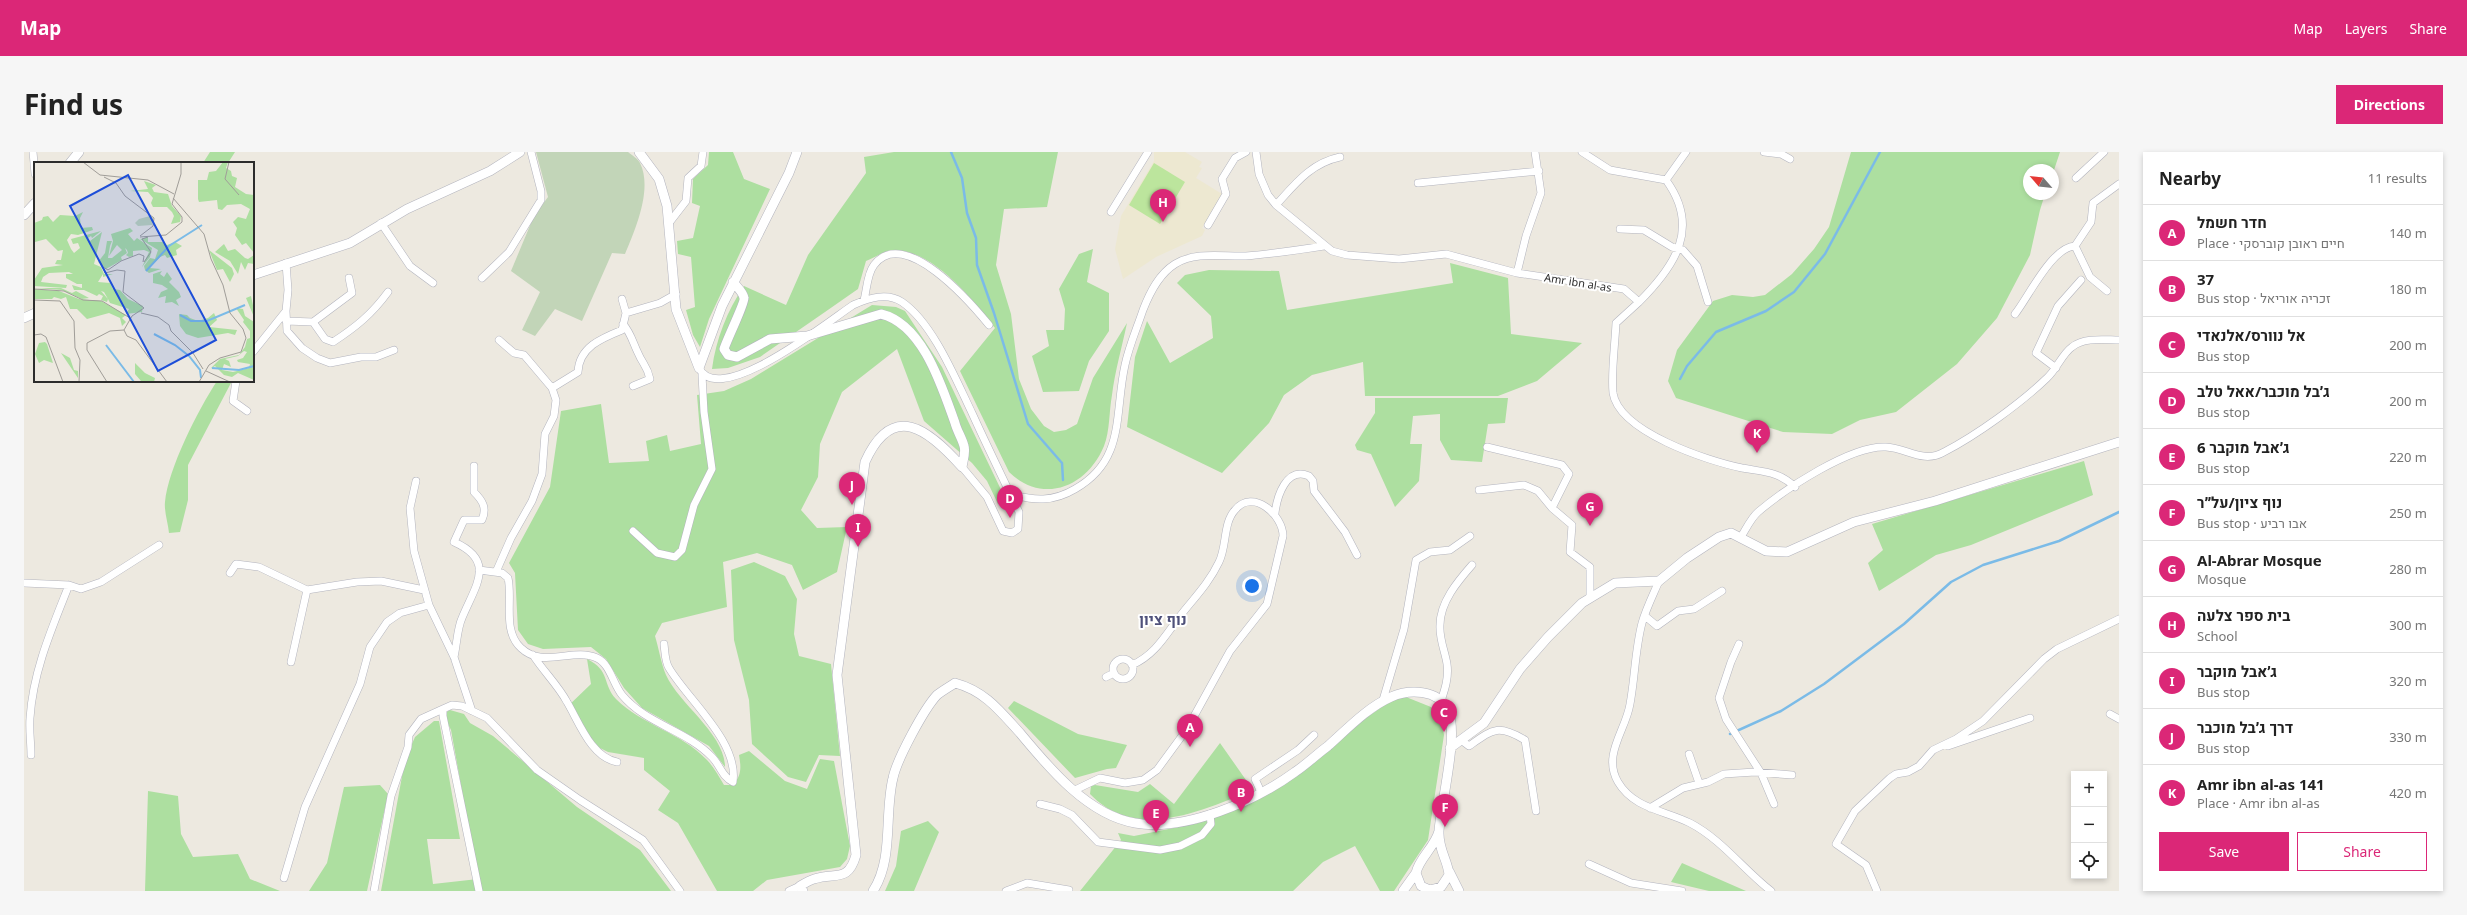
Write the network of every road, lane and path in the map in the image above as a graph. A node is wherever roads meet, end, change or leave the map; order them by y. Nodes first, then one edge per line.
1 (33, 152) edge
2 (79, 152) edge
3 (520, 152) edge
4 (531, 152) edge
5 (639, 152) edge
6 (703, 152) edge
7 (797, 152) edge
8 (1148, 152) edge
9 (1246, 152) edge
10 (1256, 152) edge
11 (1535, 152) edge
12 (1582, 152) edge
13 (1686, 152) edge
14 (1764, 152) edge
15 (2104, 152) edge
16 (1340, 157) dead end
17 (1790, 159) dead end
18 (71, 162) edge
19 (34, 163) edge
20 (1539, 171) junction
21 (2076, 178) dead end
22 (1666, 180) junction
23 (1418, 183) dead end
24 (2119, 184) edge
25 (34, 204) edge
26 (1276, 205) junction
27 (1111, 212) dead end
28 (24, 215) edge
29 (381, 223) junction
30 (669, 223) junction
31 (1208, 225) dead end
32 (1620, 229) dead end
33 (1324, 246) junction
34 (2075, 246) junction
35 (1678, 248) junction
36 (286, 264) junction
37 (1517, 273) junction
38 (254, 275) edge
39 (349, 278) dead end
40 (482, 278) dead end
41 (2081, 280) dead end
42 (733, 282) junction
43 (433, 283) dead end
44 (2107, 291) dead end
45 (388, 292) dead end
46 (676, 294) junction
47 (622, 299) dead end
48 (864, 300) junction
49 (1638, 302) junction
50 (1708, 302) dead end
51 (286, 311) junction
52 (626, 312) junction
53 (34, 313) edge
54 (2015, 314) dead end
55 (24, 318) edge
56 (286, 321) junction
57 (313, 322) junction
58 (623, 324) junction
59 (989, 325) dead end
60 (807, 336) junction
61 (499, 340) dead end
62 (2119, 340) edge
63 (394, 350) dead end
64 (254, 351) edge
65 (2056, 368) junction
66 (701, 372) junction
67 (236, 382) edge
68 (633, 386) dead end
69 (552, 388) junction
70 (246, 411) dead end
71 (2119, 442) edge
72 (1487, 447) dead end
73 (474, 466) dead end
74 (962, 467) junction
75 (416, 481) dead end
76 (1795, 487) junction
77 (1480, 490) dead end
78 (1011, 494) junction
79 (1552, 508) junction
80 (1275, 513) junction
81 (633, 531) dead end
82 (1470, 536) dead end
83 (1741, 537) junction
84 (159, 545) dead end
85 (1357, 555) dead end
86 (1472, 565) dead end
87 (478, 570) junction
88 (496, 572) junction
89 (230, 573) dead end
90 (1659, 581) junction
91 (24, 583) edge
92 (69, 585) junction
93 (307, 590) junction
94 (424, 590) junction
95 (1722, 592) dead end
96 (1590, 597) junction
97 (429, 605) junction
98 (1645, 616) junction
99 (2119, 619) edge
100 (664, 644) dead end
101 (1739, 644) dead end
102 (532, 654) junction
103 (454, 657) junction
104 (291, 662) dead end
105 (1132, 665) junction
106 (1114, 674) junction
107 (1106, 677) dead end
108 (1384, 700) junction
109 (1441, 701) junction
110 (443, 709) junction
111 (472, 711) junction
112 (2110, 714) dead end
113 (2030, 718) dead end
114 (2119, 719) edge
115 (1314, 735) dead end
116 (1461, 740) junction
117 (1450, 748) junction
118 (1933, 750) junction
119 (1689, 754) dead end
120 (31, 755) dead end
121 (617, 762) dead end
122 (1761, 773) junction
123 (1792, 775) dead end
124 (1699, 783) junction
125 (1075, 790) junction
126 (1261, 792) junction
127 (1040, 804) dead end
128 (1774, 804) dead end
129 (1650, 808) junction
130 (1536, 811) dead end
131 (1210, 814) junction
132 (1439, 831) junction
133 (1424, 859) junction
134 (1444, 862) junction
135 (1589, 864) dead end
136 (1449, 871) junction
137 (1416, 873) junction
138 (284, 878) dead end
139 (1442, 887) junction
140 (802, 888) edge
141 (1069, 890) edge
142 (1429, 890) edge
143 (374, 891) edge
144 (479, 891) edge
145 (680, 891) edge
146 (789, 891) edge
147 (873, 891) edge
148 (1006, 891) edge
149 (1404, 891) edge
150 (1454, 891) edge
151 (1459, 891) edge
152 (1682, 891) edge
153 (1771, 891) edge
154 (1876, 891) edge

1 - 19 street
2 - 18 street
3 - 29 street
4 - 40 street
5 - 30 street
6 - 30 street
7 - 42 street
8 - 27 street
9 - 31 street
10 - 26 street, Amr ibn al-as
11 - 20 street
12 - 22 street
13 - 22 street
14 - 17 street
15 - 21 street
16 - 26 street
20 - 23 street
20 - 37 street
22 - 35 street
24 - 34 street
25 - 28 street
26 - 33 street, Amr ibn al-as
29 - 36 street
29 - 43 street
30 - 46 street
32 - 35 street
33 - 37 street, Amr ibn al-as
33 - 78 street
34 - 44 street
34 - 54 street
35 - 49 street
35 - 50 street
36 - 38 street
36 - 51 street
37 - 49 street, Amr ibn al-as
39 - 57 street
41 - 65 street
42 - 60 street
42 - 66 street
45 - 57 street
46 - 52 street
46 - 66 street
47 - 52 street
48 - 59 street
48 - 60 street
48 - 78 street
49 - 76 street
51 - 56 street
51 - 64 street
52 - 58 street
53 - 55 street
56 - 57 street
56 - 63 street
58 - 68 street
58 - 69 street
60 - 66 street
60 - 74 street
61 - 69 street
62 - 65 street
65 - 76 street
66 - 81 street
67 - 70 street
69 - 88 street
71 - 83 street
72 - 79 street
73 - 87 street
74 - 78 street
74 - 140 street
75 - 94 street
76 - 83 street
77 - 79 street
79 - 96 street
80 - 85 street
80 - 105 street
80 - 125 street
82 - 108 street
83 - 90 street
84 - 92 street
86 - 109 street
87 - 88 street
87 - 103 street
88 - 102 street
89 - 93 street
90 - 96 street
90 - 98 street
91 - 92 street
92 - 120 street
93 - 94 street
93 - 104 street
94 - 97 street
95 - 98 street
96 - 116 street
97 - 103 street
97 - 138 street
98 - 129 street
99 - 118 street
100 - 102 street
101 - 122 street
102 - 121 street
103 - 111 street
105 - 106 street
105 - 106 street
106 - 107 street
108 - 109 street
108 - 126 street
109 - 117 street
110 - 111 street
110 - 143 street
110 - 144 street
111 - 145 street
112 - 114 street
113 - 118 street
115 - 126 street
116 - 117 street
116 - 130 street
117 - 132 street
118 - 154 street
119 - 124 street
122 - 123 street
122 - 124 street
122 - 128 street
124 - 129 street
125 - 131 street
125 - 147 street
126 - 131 street
127 - 131 street
129 - 153 street
132 - 133 street
132 - 134 street
133 - 134 street
133 - 137 street
134 - 136 street
135 - 152 street
136 - 139 street
136 - 151 street
137 - 142 street
137 - 149 street
139 - 142 street
139 - 150 street
140 - 146 street
141 - 148 street

